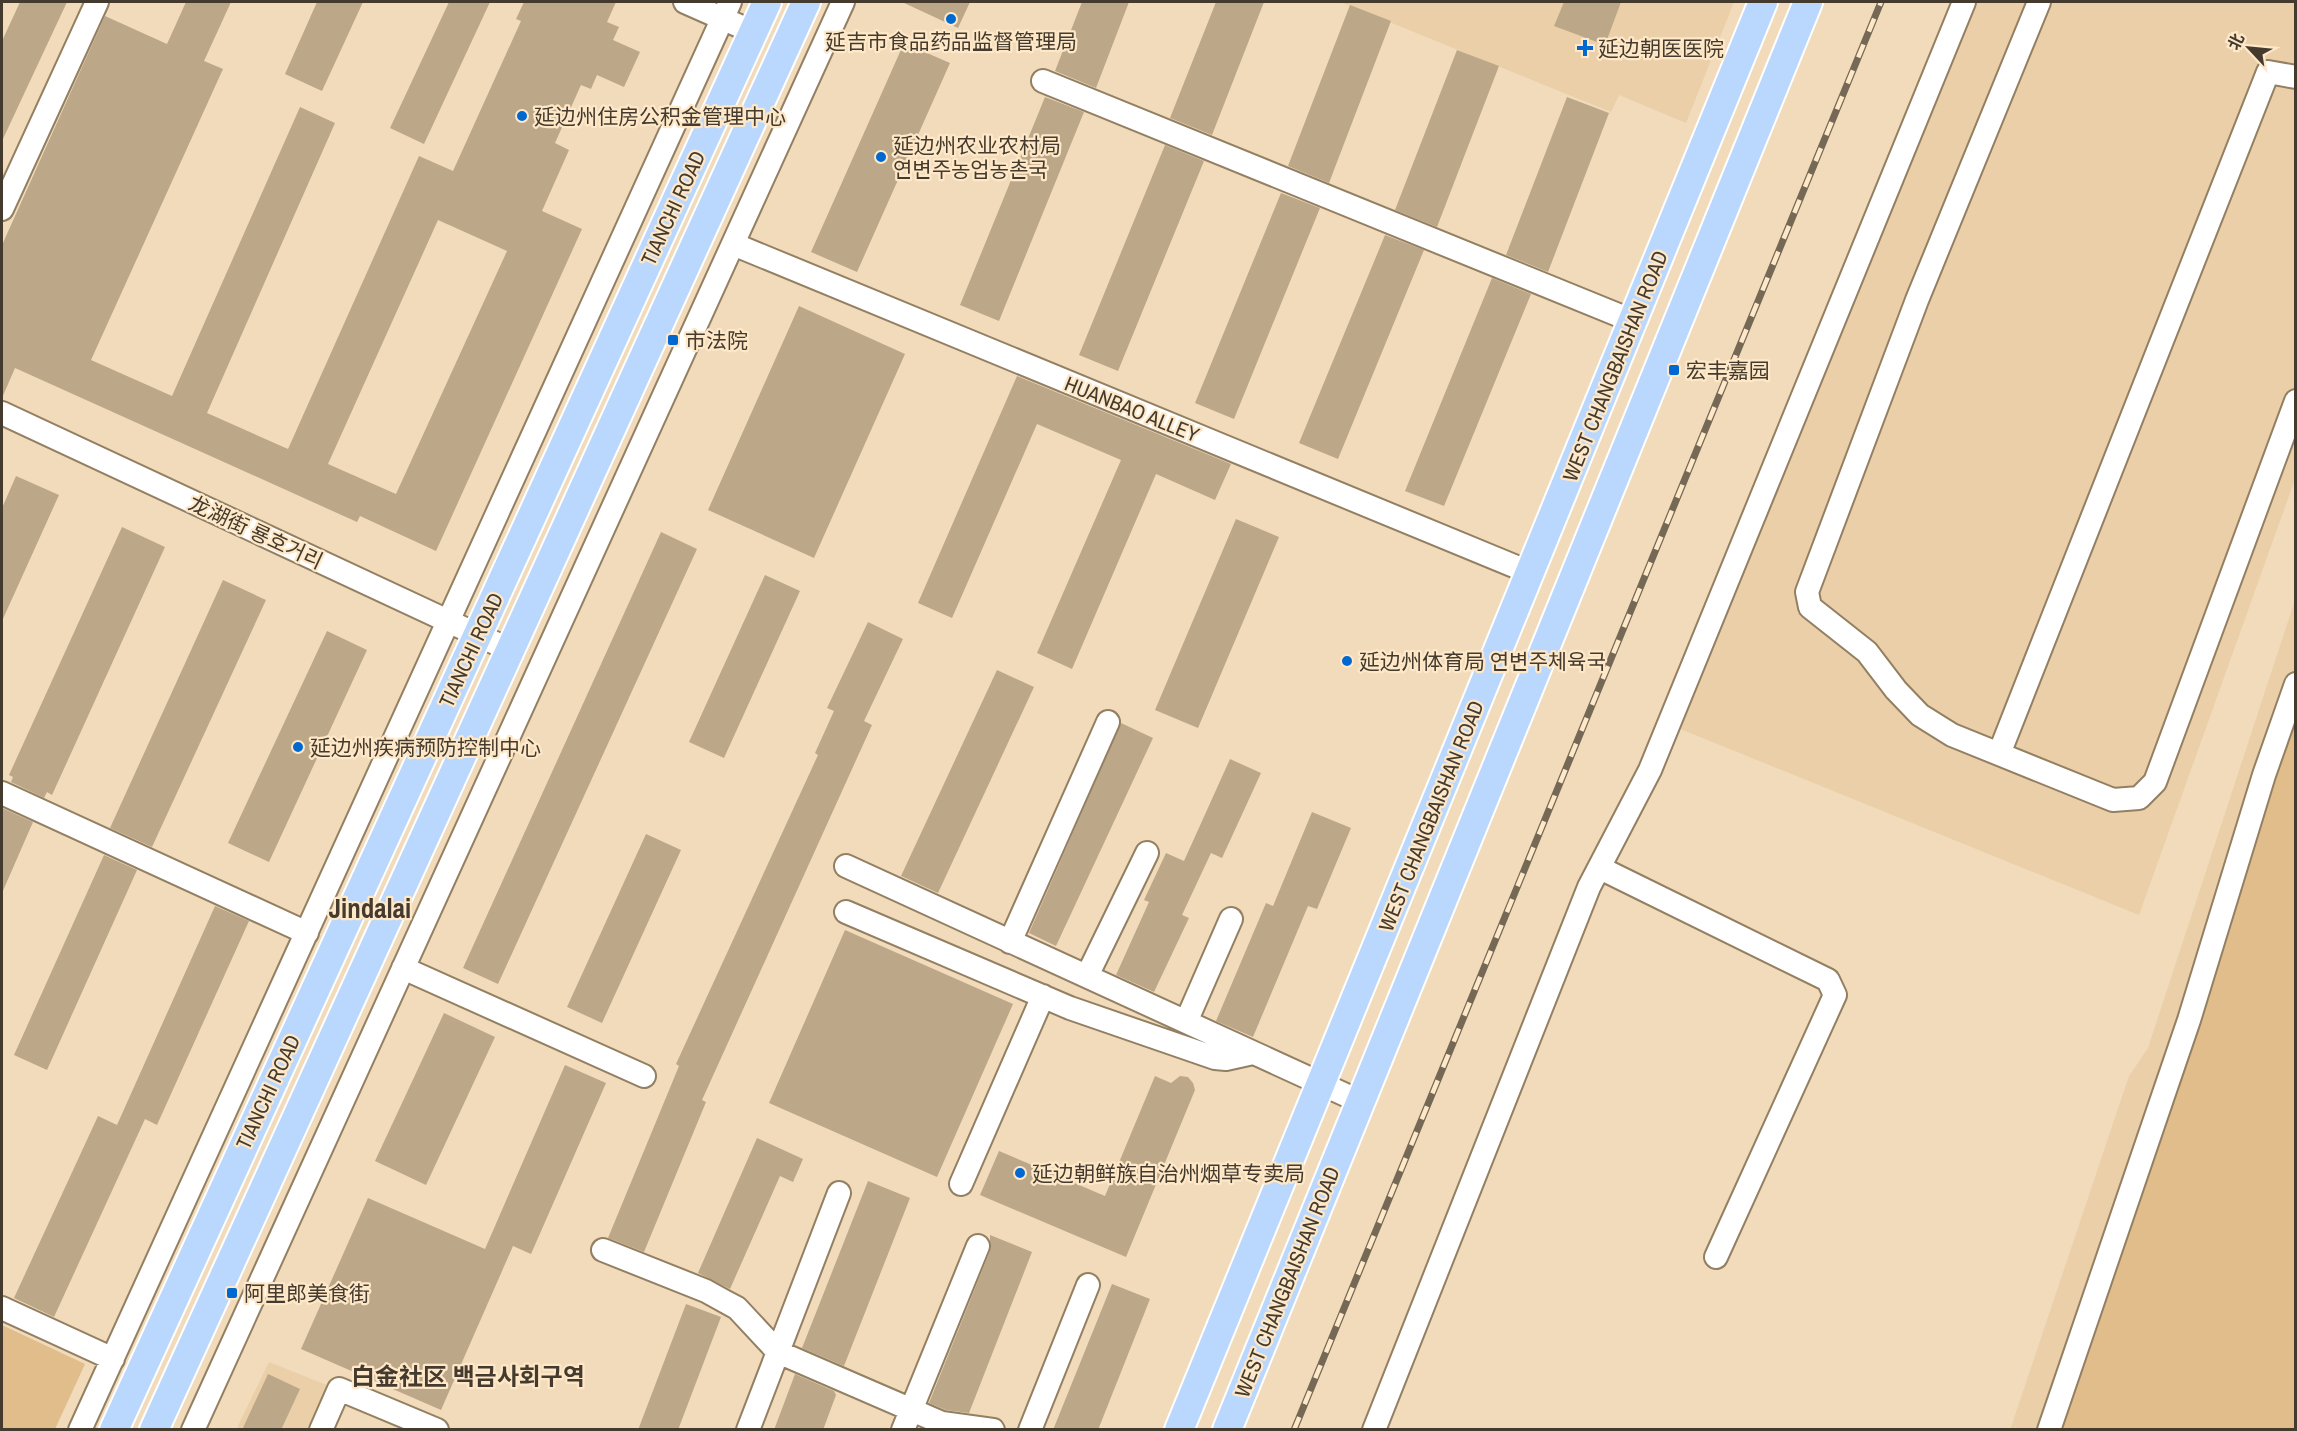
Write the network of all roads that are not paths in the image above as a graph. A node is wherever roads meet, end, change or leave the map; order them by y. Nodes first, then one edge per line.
1 (97, 2) edge
2 (685, 2) edge
3 (767, 2) edge
4 (806, 2) edge
5 (843, 2) edge
6 (1763, 2) edge
7 (1808, 2) edge
8 (1964, 2) edge
9 (2039, 2) edge
10 (726, 10) edge
11 (753, 32) junction
12 (2295, 77) edge
13 (1043, 81) dead end
14 (2, 209) edge
15 (733, 244) junction
16 (1633, 321) junction
17 (2295, 401) edge
18 (2, 413) edge
19 (1531, 573) junction
20 (448, 622) junction
21 (477, 635) junction
22 (510, 650) junction
23 (2295, 684) edge
24 (1108, 723) dead end
25 (1999, 754) junction
26 (2, 793) edge
27 (1147, 853) dead end
28 (846, 866) dead end
29 (1600, 867) junction
30 (846, 912) dead end
31 (1231, 919) dead end
32 (307, 933) junction
33 (1010, 942) junction
34 (404, 968) junction
35 (1087, 976) junction
36 (1043, 996) junction
37 (1186, 1022) junction
38 (1253, 1053) junction
39 (644, 1077) dead end
40 (1321, 1084) junction
41 (1361, 1102) junction
42 (961, 1184) dead end
43 (839, 1193) dead end
44 (978, 1246) dead end
45 (603, 1250) dead end
46 (1716, 1257) dead end
47 (1088, 1285) dead end
48 (2, 1308) edge
49 (778, 1352) junction
50 (113, 1359) junction
51 (907, 1420) edge
52 (391, 1421) edge
53 (80, 1430) edge
54 (114, 1430) edge
55 (154, 1430) edge
56 (193, 1430) edge
57 (321, 1430) edge
58 (437, 1430) edge
59 (748, 1430) edge
60 (993, 1430) edge
61 (1029, 1430) edge
62 (1179, 1430) edge
63 (1227, 1430) edge
64 (1374, 1430) edge
65 (2049, 1430) edge

1 - 14 street
2 - 10 street
3 - 11 main road, TIANCHI ROAD
4 - 22 main road, TIANCHI ROAD
5 - 15 street
6 - 16 main road, WEST CHANGBAISHAN ROAD
7 - 41 main road, WEST CHANGBAISHAN ROAD
8 - 29 street
9 - 25 street
10 - 11 street
10 - 20 street, TIANCHI ROAD
11 - 21 main road, TIANCHI ROAD
12 - 25 street
13 - 16 street
15 - 19 street, HUANBAO ALLEY
15 - 34 street
16 - 19 main road, WEST CHANGBAISHAN ROAD
17 - 25 street
18 - 20 street, 龙湖街 룡호거리
19 - 40 main road, WEST CHANGBAISHAN ROAD
20 - 21 street, 龙湖街 룡호거리
20 - 32 street, TIANCHI ROAD
21 - 22 street, 龙湖街 룡호거리
21 - 54 main road, TIANCHI ROAD
22 - 55 main road, TIANCHI ROAD
23 - 65 street
24 - 33 street
26 - 32 street
27 - 35 street
28 - 33 street
29 - 46 street
29 - 64 street
30 - 36 street
31 - 37 street
32 - 50 street, TIANCHI ROAD
33 - 35 street
34 - 39 street
34 - 56 street
35 - 37 street
36 - 38 street
36 - 42 street
37 - 38 street
38 - 40 street
40 - 41 street
40 - 62 main road, WEST CHANGBAISHAN ROAD
41 - 63 main road, WEST CHANGBAISHAN ROAD
43 - 49 street
44 - 51 street
45 - 49 street
47 - 61 street
48 - 50 street
49 - 51 street
49 - 59 street
50 - 53 street, TIANCHI ROAD
51 - 60 street
52 - 57 street
52 - 58 street

